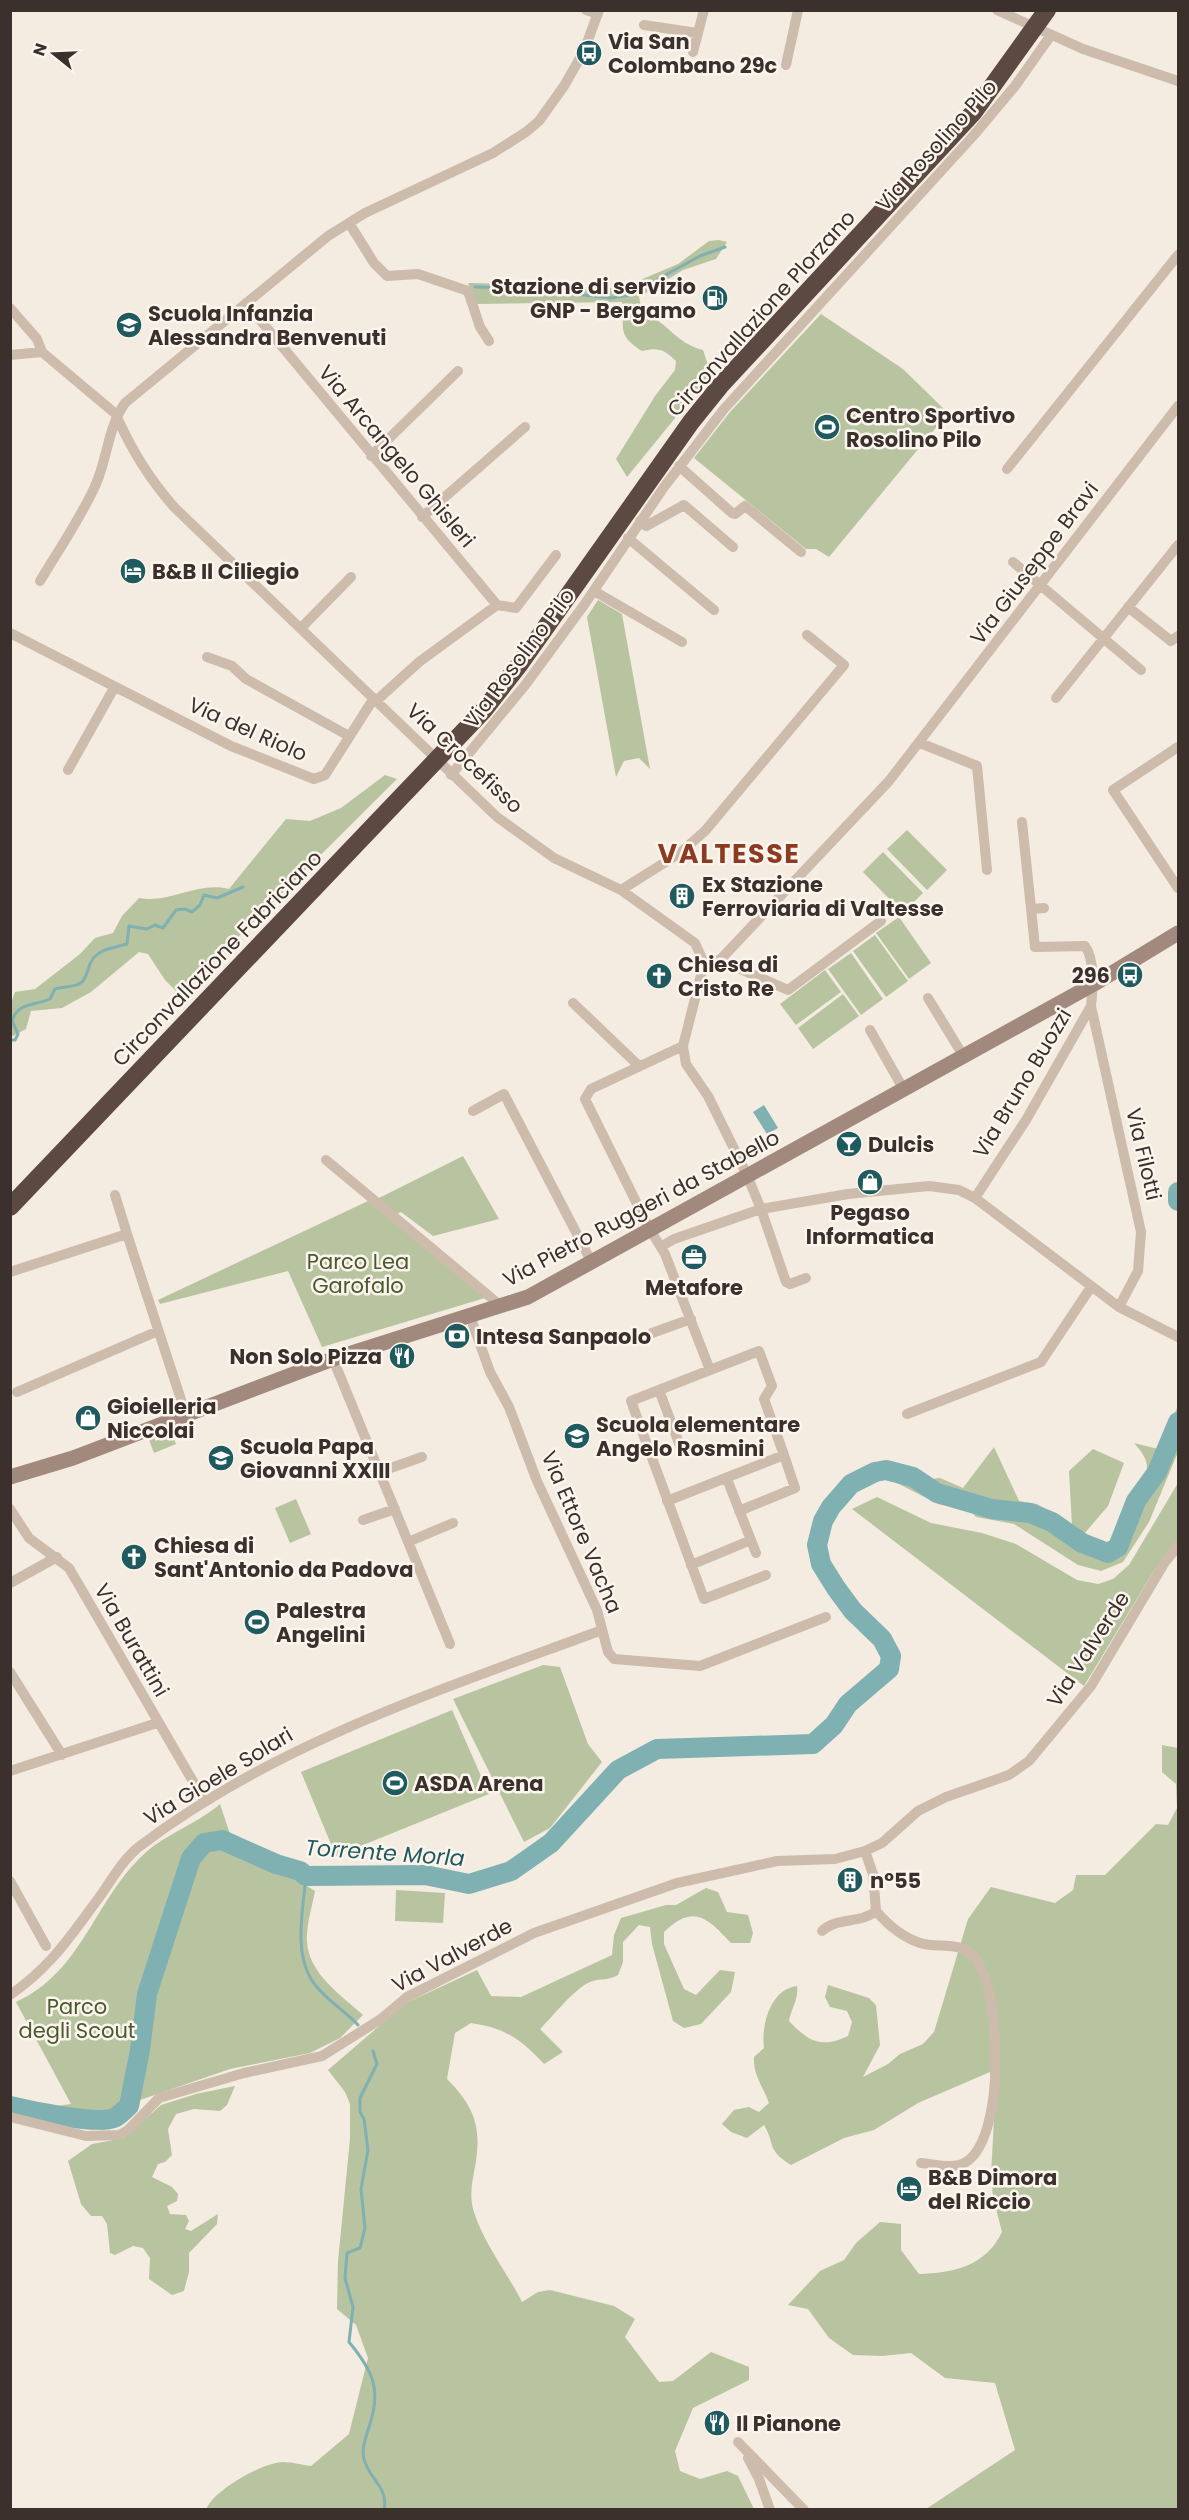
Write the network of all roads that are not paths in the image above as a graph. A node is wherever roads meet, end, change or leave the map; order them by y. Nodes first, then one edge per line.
1 (586, 10) edge
2 (704, 10) edge
3 (798, 10) edge
4 (997, 10) edge
5 (1034, 10) edge
6 (1047, 10) edge
7 (598, 12) edge
8 (644, 25) dead end
9 (698, 33) junction
10 (1025, 35) junction
11 (1051, 35) junction
12 (693, 52) dead end
13 (786, 65) dead end
14 (1179, 81) edge
15 (350, 223) junction
16 (1179, 255) edge
17 (246, 303) junction
18 (10, 308) edge
19 (489, 341) dead end
20 (42, 352) junction
21 (10, 355) edge
22 (458, 371) dead end
23 (1179, 406) edge
24 (117, 416) junction
25 (525, 427) dead end
26 (371, 456) junction
27 (679, 466) junction
28 (1007, 469) dead end
29 (422, 517) junction
30 (640, 521) junction
31 (628, 538) junction
32 (1179, 545) edge
33 (733, 547) dead end
34 (801, 552) dead end
35 (556, 555) dead end
36 (1013, 562) dead end
37 (351, 577) dead end
38 (40, 581) dead end
39 (1041, 584) junction
40 (594, 591) junction
41 (497, 605) junction
42 (1128, 607) junction
43 (714, 610) dead end
44 (301, 628) junction
45 (10, 633) edge
46 (807, 635) dead end
47 (1179, 636) edge
48 (1105, 637) junction
49 (682, 642) dead end
50 (207, 657) dead end
51 (1141, 669) dead end
52 (114, 688) junction
53 (1056, 698) dead end
54 (375, 700) junction
55 (350, 736) junction
56 (451, 738) joint
57 (920, 743) junction
58 (1179, 747) edge
59 (68, 770) dead end
60 (451, 774) junction
61 (408, 783) junction
62 (1022, 822) dead end
63 (987, 870) dead end
64 (1179, 888) edge
65 (621, 890) junction
66 (1044, 908) dead end
67 (1031, 909) junction
68 (881, 921) dead end
69 (1179, 933) edge
70 (720, 960) junction
71 (704, 963) junction
72 (1094, 984) junction
73 (928, 998) dead end
74 (573, 1003) dead end
75 (1091, 1006) junction
76 (870, 1030) dead end
77 (683, 1046) junction
78 (964, 1057) junction
79 (638, 1065) junction
80 (903, 1090) junction
81 (473, 1111) dead end
82 (326, 1160) dead end
83 (747, 1175) junction
84 (10, 1191) edge
85 (115, 1195) dead end
86 (975, 1198) junction
87 (10, 1207) edge
88 (761, 1209) junction
89 (663, 1221) junction
90 (649, 1228) junction
91 (127, 1234) junction
92 (674, 1239) junction
93 (662, 1246) junction
94 (591, 1261) junction
95 (10, 1272) edge
96 (806, 1278) dead end
97 (1091, 1287) junction
98 (501, 1306) junction
99 (1119, 1307) junction
100 (470, 1316) junction
101 (691, 1319) junction
102 (158, 1331) junction
103 (652, 1333) dead end
104 (1178, 1337) edge
105 (333, 1359) junction
106 (710, 1370) junction
107 (659, 1390) junction
108 (16, 1392) dead end
109 (907, 1414) dead end
110 (186, 1415) junction
111 (680, 1446) dead end
112 (784, 1455) junction
113 (423, 1457) dead end
114 (380, 1472) junction
115 (10, 1477) edge
116 (726, 1479) junction
117 (667, 1501) junction
118 (10, 1509) edge
119 (395, 1509) junction
120 (739, 1510) junction
121 (363, 1520) dead end
122 (453, 1524) dead end
123 (751, 1540) junction
124 (408, 1542) junction
125 (1179, 1546) edge
126 (756, 1553) dead end
127 (57, 1557) junction
128 (691, 1565) junction
129 (766, 1575) dead end
130 (10, 1583) edge
131 (826, 1617) dead end
132 (602, 1630) junction
133 (450, 1644) dead end
134 (10, 1672) edge
135 (157, 1723) junction
136 (62, 1755) junction
137 (10, 1771) edge
138 (205, 1802) junction
139 (865, 1851) junction
140 (10, 1881) edge
141 (876, 1911) junction
142 (822, 1931) dead end
143 (46, 1946) dead end
144 (10, 1995) edge
145 (10, 2117) edge
146 (921, 2163) dead end
147 (770, 2510) edge
148 (804, 2510) edge

1 - 7 street
2 - 9 street
3 - 13 street
4 - 11 street
5 - 10 highway, Circonvallazione Plorzano
6 - 10 highway, Circonvallazione Plorzano
7 - 15 street
8 - 9 street
9 - 12 street
10 - 56 highway, Circonvallazione Plorzano
11 - 14 street
11 - 27 street, Via Rosolino Pilo
15 - 17 street
15 - 19 street
16 - 28 street
17 - 24 street
17 - 26 street, Via Arcangelo Ghisleri
18 - 20 street
20 - 21 street
20 - 24 street
22 - 26 street
23 - 39 street, Via Giuseppe Bravi
24 - 38 street
24 - 44 street, Via Crocefisso
25 - 29 street
26 - 29 street, Via Arcangelo Ghisleri
27 - 30 street, Via Rosolino Pilo
27 - 34 street
29 - 41 street, Via Arcangelo Ghisleri
30 - 31 street, Via Rosolino Pilo
30 - 33 street
31 - 40 street, Via Rosolino Pilo
31 - 43 street
32 - 42 street
35 - 41 street
36 - 39 street
37 - 44 street
39 - 48 street
39 - 57 street, Via Giuseppe Bravi
40 - 49 street, Via Rosolino Pilo
40 - 60 street, Via Rosolino Pilo
41 - 54 street
42 - 47 street
42 - 48 street
44 - 54 street, Via Crocefisso
45 - 52 street, Via del Riolo
46 - 65 street
48 - 51 street
48 - 53 street
50 - 55 street, Via del Riolo
52 - 55 street, Via del Riolo
52 - 59 street
54 - 55 street, Via del Riolo
54 - 60 street, Via Crocefisso
56 - 61 highway, Circonvallazione Fabriciano
57 - 63 street
57 - 70 street, Via Giuseppe Bravi
58 - 64 street
60 - 65 street, Via Crocefisso
61 - 84 highway, Circonvallazione Fabriciano
61 - 87 highway, Circonvallazione Fabriciano
62 - 67 street
65 - 71 street, Via Crocefisso
66 - 67 street
67 - 72 street, Via Bruno Buozzi
68 - 70 street
69 - 72 street, Via Pietro Ruggeri da Stabello
70 - 71 street
71 - 77 street
72 - 75 street, Via Bruno Buozzi
72 - 78 street, Via Pietro Ruggeri da Stabello
73 - 78 street
74 - 79 street
75 - 86 street, Via Bruno Buozzi
75 - 99 street, Via Filotti
76 - 80 street
77 - 79 street
77 - 83 street
78 - 80 street, Via Pietro Ruggeri da Stabello
79 - 90 street
80 - 83 street, Via Pietro Ruggeri da Stabello
81 - 94 street
82 - 98 street
83 - 88 street
83 - 89 street, Via Pietro Ruggeri da Stabello
85 - 91 street
86 - 88 street
86 - 97 street
88 - 92 street
88 - 96 street
89 - 90 street, Via Pietro Ruggeri da Stabello
89 - 92 street
90 - 93 street
90 - 94 street, Via Pietro Ruggeri da Stabello
91 - 95 street
91 - 102 street
92 - 93 street
93 - 101 street
94 - 98 street, Via Pietro Ruggeri da Stabello
97 - 99 street
97 - 109 street
98 - 100 street, Via Pietro Ruggeri da Stabello
99 - 104 street
100 - 105 street, Via Pietro Ruggeri da Stabello
100 - 132 street, Via Ettore Vacha
101 - 103 street
101 - 106 street
102 - 108 street
102 - 110 street
105 - 110 street, Via Pietro Ruggeri da Stabello
105 - 114 street
106 - 107 street
106 - 112 street
107 - 111 street
107 - 117 street
110 - 115 street, Via Pietro Ruggeri da Stabello
112 - 116 street
112 - 120 street
113 - 114 street
114 - 119 street
116 - 117 street
116 - 120 street
117 - 128 street
118 - 127 street, Via Burattini
119 - 121 street
119 - 124 street
120 - 123 street
122 - 124 street
123 - 126 street
123 - 128 street
124 - 133 street
125 - 139 street, Via Valverde
127 - 130 street
127 - 135 street, Via Burattini
128 - 129 street
131 - 132 street, Via Ettore Vacha
132 - 138 street, Via Gioele Solari
134 - 136 street
135 - 136 street
135 - 138 street, Via Burattini
136 - 137 street
138 - 144 street, Via Gioele Solari
139 - 141 street
139 - 145 street, Via Valverde
140 - 143 street
141 - 142 street
141 - 146 street
147 - 148 street

